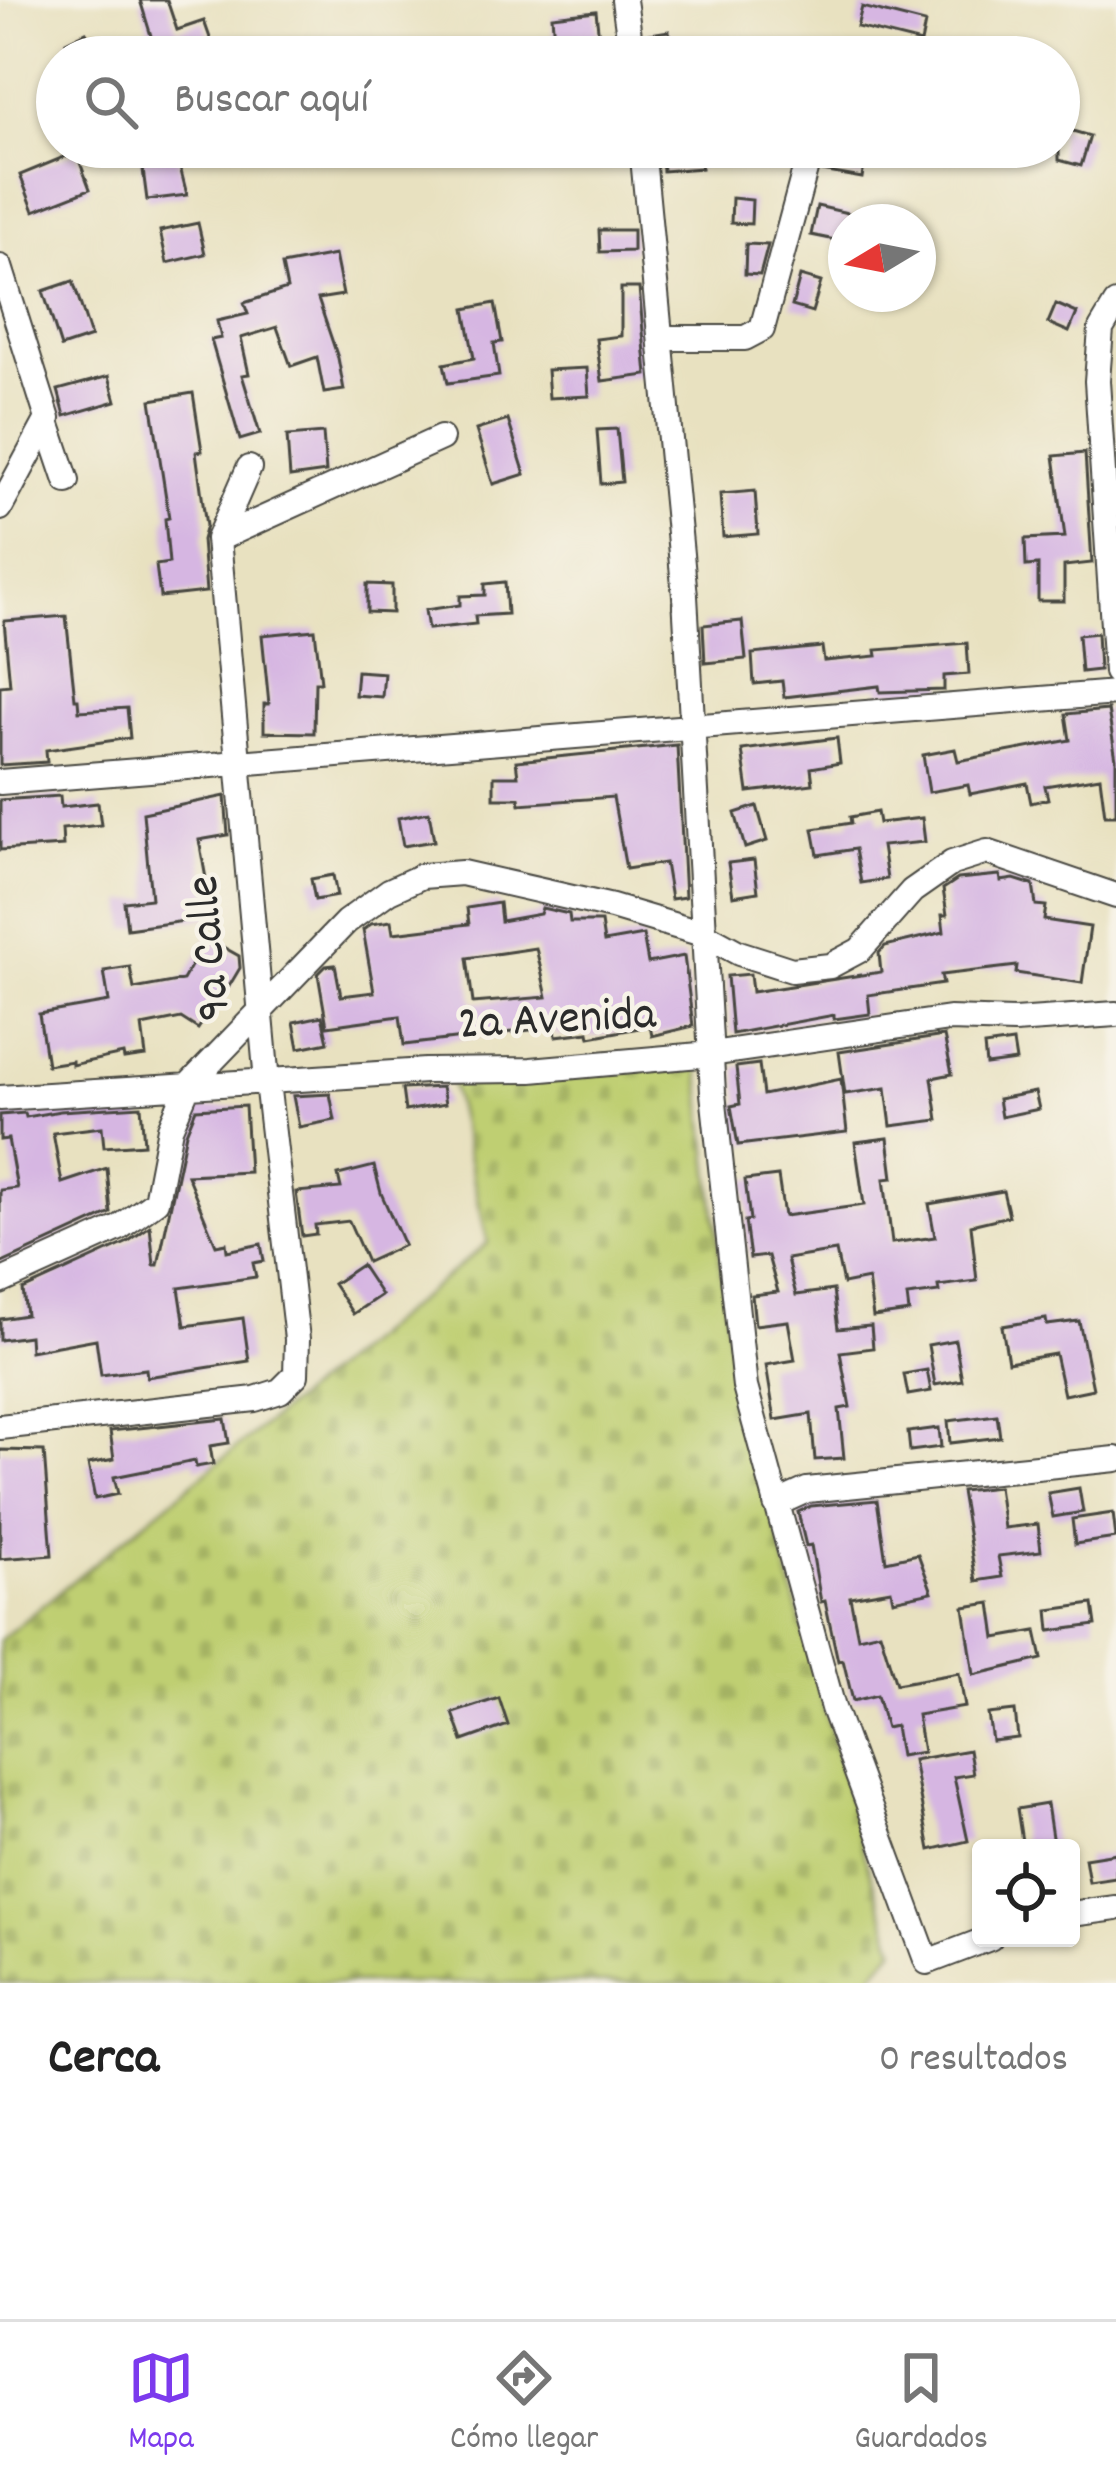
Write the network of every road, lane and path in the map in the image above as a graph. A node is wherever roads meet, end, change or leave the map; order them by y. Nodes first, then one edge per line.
1 (624, 0) edge
2 (629, 36) edge
3 (644, 168) edge
4 (805, 168) edge
5 (0, 267) edge
6 (1116, 304) edge
7 (663, 338) junction
8 (47, 422) junction
9 (441, 437) dead end
10 (249, 469) dead end
11 (67, 481) dead end
12 (0, 508) edge
13 (218, 539) junction
14 (1116, 672) edge
15 (1116, 693) edge
16 (689, 726) junction
17 (238, 766) junction
18 (0, 782) edge
19 (1116, 896) edge
20 (706, 935) junction
21 (260, 1010) junction
22 (1116, 1013) edge
23 (711, 1054) junction
24 (267, 1082) junction
25 (188, 1087) junction
26 (0, 1098) edge
27 (0, 1282) edge
28 (0, 1427) edge
29 (1116, 1460) edge
30 (776, 1504) junction
31 (1116, 1908) edge
32 (1080, 1913) edge
33 (972, 1945) edge

1 - 2 street
3 - 7 street
4 - 7 street
5 - 8 street
6 - 14 street
7 - 16 street
8 - 11 street
8 - 12 street
9 - 13 street
10 - 13 street, 9a Calle
13 - 17 street, 9a Calle
15 - 16 street
16 - 17 street
16 - 20 street
17 - 18 street
17 - 21 street, 9a Calle
19 - 20 street
20 - 21 street
20 - 23 street
21 - 24 street, 9a Calle
21 - 25 street
22 - 23 street, 2a Avenida
23 - 24 street, 2a Avenida
23 - 30 street
24 - 25 street, 2a Avenida
24 - 28 street, 9a Calle
25 - 26 street, 2a Avenida
25 - 27 street
29 - 30 street
30 - 33 street
31 - 32 street

